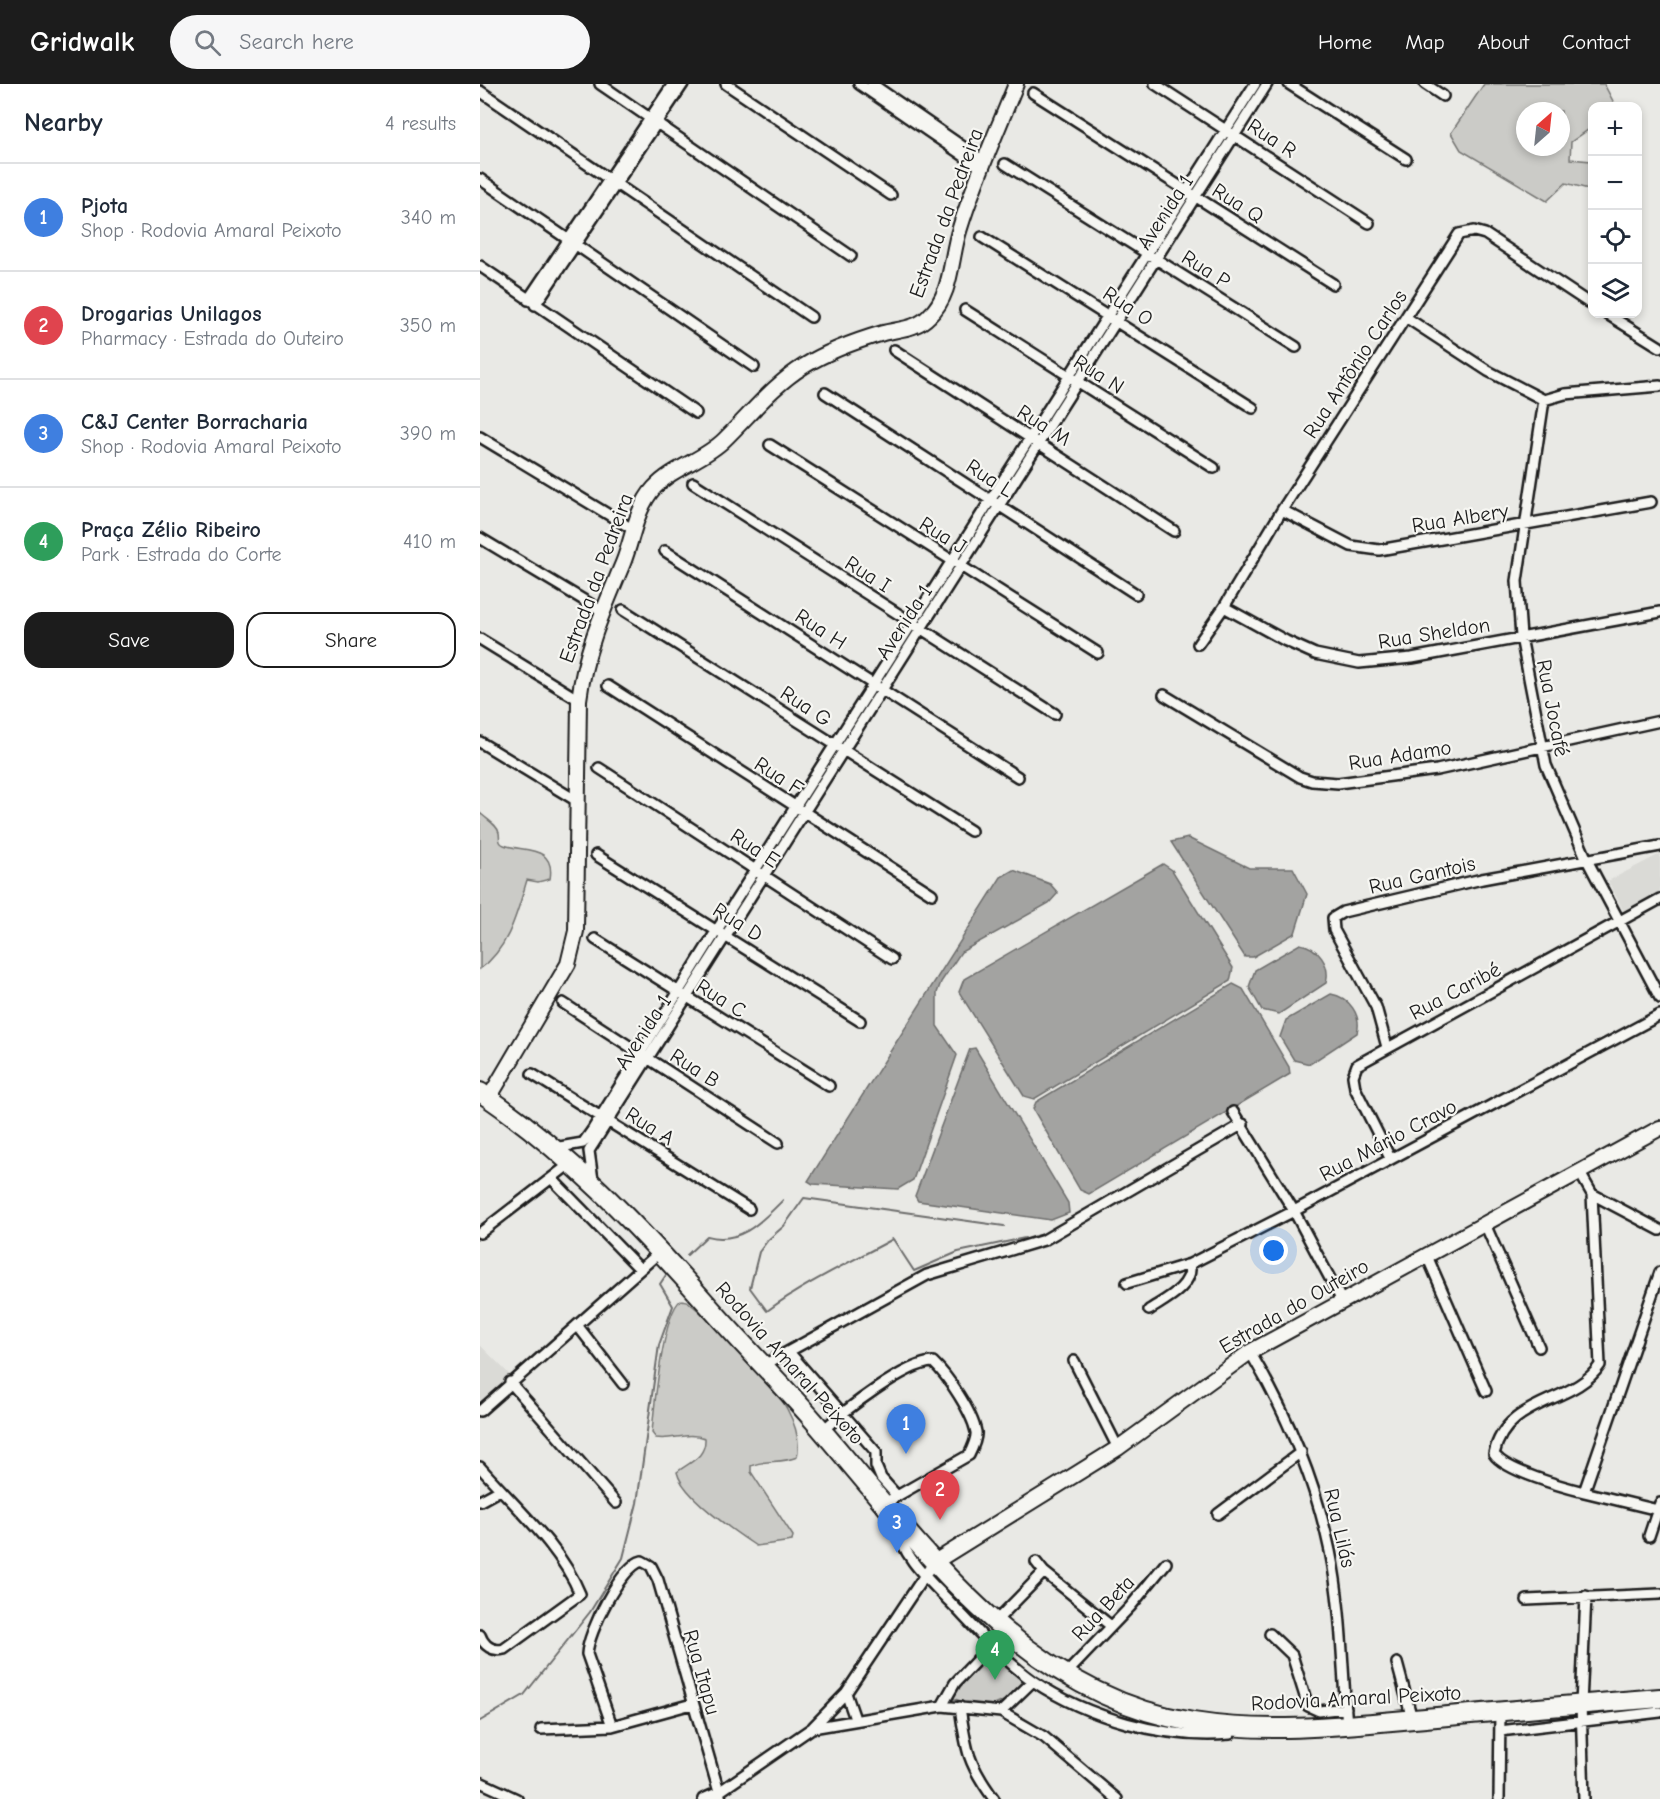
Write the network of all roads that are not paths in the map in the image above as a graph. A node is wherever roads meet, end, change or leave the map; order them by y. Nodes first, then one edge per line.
1 (600, 84) edge
2 (673, 84) edge
3 (683, 84) edge
4 (726, 84) edge
5 (859, 84) edge
6 (872, 84) edge
7 (1016, 84) edge
8 (1155, 84) edge
9 (1255, 84) edge
10 (1267, 84) edge
11 (1289, 84) edge
12 (1425, 84) edge
13 (480, 91) edge
14 (1033, 93) dead end
15 (881, 94) junction
16 (1443, 96) dead end
17 (653, 120) junction
18 (1231, 133) junction
19 (1406, 159) dead end
20 (1005, 164) dead end
21 (984, 166) junction
22 (480, 179) edge
23 (614, 181) junction
24 (891, 195) dead end
25 (1192, 195) junction
26 (1369, 223) dead end
27 (982, 237) dead end
28 (573, 242) junction
29 (851, 256) dead end
30 (1152, 256) junction
31 (480, 266) edge
32 (1333, 284) dead end
33 (1588, 302) edge
34 (531, 303) junction
35 (965, 310) dead end
36 (1108, 315) junction
37 (811, 317) dead end
38 (1407, 318) junction
39 (1613, 318) edge
40 (1117, 321) junction
41 (1296, 347) dead end
42 (1660, 347) edge
43 (894, 350) dead end
44 (754, 366) dead end
45 (1074, 380) junction
46 (1660, 386) edge
47 (825, 393) dead end
48 (1544, 400) junction
49 (1253, 408) dead end
50 (696, 413) dead end
51 (480, 437) edge
52 (1030, 438) junction
53 (1040, 443) junction
54 (770, 445) dead end
55 (1214, 468) dead end
56 (693, 483) dead end
57 (990, 500) junction
58 (1651, 502) dead end
59 (1000, 506) junction
60 (1282, 510) junction
61 (1525, 525) junction
62 (634, 530) junction
63 (1174, 531) dead end
64 (480, 538) edge
65 (665, 551) dead end
66 (951, 561) junction
67 (960, 567) junction
68 (1136, 594) dead end
69 (1224, 607) junction
70 (623, 610) dead end
71 (602, 611) junction
72 (1660, 612) edge
73 (912, 623) junction
74 (922, 629) junction
75 (1521, 637) junction
76 (480, 639) edge
77 (1198, 644) dead end
78 (1098, 653) dead end
79 (608, 686) dead end
80 (878, 687) junction
81 (1164, 695) dead end
82 (579, 700) junction
83 (1055, 714) dead end
84 (1660, 721) edge
85 (480, 742) edge
86 (1543, 745) junction
87 (838, 748) junction
88 (599, 768) dead end
89 (1018, 777) dead end
90 (577, 801) junction
91 (799, 810) junction
92 (971, 831) dead end
93 (1660, 846) edge
94 (596, 855) dead end
95 (1587, 860) junction
96 (759, 872) junction
97 (932, 894) dead end
98 (1660, 899) edge
99 (1621, 921) junction
100 (721, 932) junction
101 (595, 939) dead end
102 (892, 959) dead end
103 (683, 995) junction
104 (1660, 998) edge
105 (563, 1003) dead end
106 (1660, 1015) edge
107 (860, 1021) dead end
108 (1387, 1047) junction
109 (644, 1057) junction
110 (532, 1074) dead end
111 (829, 1086) dead end
112 (485, 1095) edge
113 (1233, 1112) dead end
114 (604, 1118) junction
115 (1243, 1124) junction
116 (1659, 1129) edge
117 (778, 1143) dead end
118 (553, 1148) junction
119 (1390, 1158) junction
120 (571, 1163) junction
121 (1580, 1173) junction
122 (553, 1179) junction
123 (594, 1184) junction
124 (1592, 1194) junction
125 (748, 1209) dead end
126 (1294, 1211) junction
127 (1485, 1224) junction
128 (1660, 1230) edge
129 (480, 1233) edge
130 (1427, 1256) junction
131 (670, 1261) junction
132 (1190, 1264) junction
133 (640, 1269) junction
134 (1660, 1272) edge
135 (1127, 1283) dead end
136 (1342, 1300) junction
137 (1149, 1310) dead end
138 (577, 1325) junction
139 (1539, 1347) dead end
140 (789, 1352) junction
141 (1250, 1352) junction
142 (1074, 1361) dead end
143 (765, 1365) junction
144 (510, 1382) junction
145 (624, 1384) dead end
146 (1486, 1391) dead end
147 (480, 1411) edge
148 (843, 1412) junction
149 (822, 1431) junction
150 (1118, 1448) junction
151 (1300, 1452) junction
152 (480, 1467) edge
153 (500, 1490) junction
154 (1584, 1492) junction
155 (480, 1501) edge
156 (616, 1503) dead end
157 (891, 1505) junction
158 (1659, 1506) edge
159 (1218, 1514) dead end
160 (1649, 1536) dead end
161 (1036, 1563) dead end
162 (1166, 1563) dead end
163 (928, 1569) junction
164 (1044, 1572) junction
165 (1660, 1594) edge
166 (1586, 1596) junction
167 (1527, 1600) dead end
168 (995, 1622) junction
169 (1111, 1626) junction
170 (1270, 1634) dead end
171 (480, 1635) edge
172 (991, 1645) junction
173 (1397, 1663) dead end
174 (1065, 1675) junction
175 (1033, 1681) junction
176 (846, 1693) junction
177 (1660, 1698) edge
178 (692, 1704) junction
179 (942, 1706) junction
180 (960, 1707) junction
181 (1001, 1712) junction
182 (1500, 1712) junction
183 (1581, 1712) junction
184 (1660, 1712) edge
185 (1347, 1717) junction
186 (855, 1719) junction
187 (1412, 1719) junction
188 (612, 1726) junction
189 (812, 1728) junction
190 (1251, 1728) junction
191 (541, 1729) dead end
192 (1500, 1731) junction
193 (480, 1782) edge
194 (720, 1796) edge
195 (517, 1799) edge
196 (703, 1799) edge
197 (994, 1799) edge
198 (1117, 1799) edge
199 (1499, 1799) edge
200 (1584, 1799) edge

1 - 17 street
2 - 17 street
3 - 17 street
4 - 24 street
5 - 15 street
6 - 15 street
7 - 21 street, Estrada da Pedreira
8 - 18 street, Rua R
9 - 18 street, Avenida 1
10 - 18 street, Avenida 1
11 - 19 street
12 - 16 street
13 - 23 street
14 - 25 street, Rua Q
15 - 21 street
17 - 23 street
17 - 29 street
18 - 25 street, Avenida 1
18 - 26 street, Rua R
20 - 30 street, Rua P
21 - 62 street, Estrada da Pedreira
22 - 28 street
23 - 28 street
23 - 37 street
25 - 30 street, Avenida 1
25 - 32 street, Rua Q
27 - 36 street, Rua O
28 - 34 street
28 - 44 street
30 - 36 street, Avenida 1
30 - 40 street, Avenida 1
30 - 41 street, Rua P
31 - 34 street
33 - 38 street, Rua Antônio Carlos
34 - 50 street
35 - 45 street, Rua N
36 - 40 street, Rua O
36 - 45 street, Avenida 1
38 - 48 street
38 - 60 street, Rua Antônio Carlos
39 - 42 street
40 - 45 street, Avenida 1
40 - 49 street, Rua O
43 - 52 street, Rua M
45 - 52 street, Avenida 1
45 - 53 street, Avenida 1
45 - 55 street, Rua N
46 - 48 street
47 - 57 street, Rua L
48 - 61 street, Rua Jocafé
51 - 62 street
52 - 53 street, Rua M
52 - 57 street, Avenida 1
53 - 59 street, Avenida 1
53 - 63 street, Rua M
54 - 66 street, Rua J
56 - 73 street, Rua I
57 - 59 street, Rua L
57 - 66 street, Avenida 1
58 - 61 street, Rua Albery
59 - 67 street, Avenida 1
59 - 68 street, Rua L
60 - 61 street, Rua Albery
60 - 69 street, Rua Antônio Carlos
61 - 75 street, Rua Jocafé
62 - 71 street, Estrada da Pedreira
64 - 71 street
65 - 80 street, Rua H
66 - 67 street, Rua J
66 - 73 street, Avenida 1
67 - 74 street, Avenida 1
67 - 78 street, Rua J
69 - 75 street, Rua Sheldon
69 - 77 street, Rua Antônio Carlos
70 - 87 street, Rua G
71 - 82 street, Estrada da Pedreira
72 - 75 street, Rua Sheldon
73 - 74 street, Rua I
73 - 80 street, Avenida 1
74 - 80 street, Avenida 1
74 - 83 street, Rua I
75 - 86 street, Rua Jocafé
76 - 82 street
79 - 91 street, Rua F
80 - 87 street, Avenida 1
80 - 89 street, Rua H
81 - 86 street, Rua Adamo
82 - 90 street, Estrada da Pedreira
84 - 86 street, Rua Adamo
85 - 90 street
86 - 95 street, Rua Jocafé
87 - 91 street, Avenida 1
87 - 92 street, Rua G
88 - 96 street, Rua E
90 - 112 street, Estrada da Pedreira
91 - 96 street, Avenida 1
91 - 97 street, Rua F
93 - 95 street, Rua Gantois
94 - 100 street, Rua D
95 - 99 street, Rua Jocafé
95 - 108 street, Rua Gantois
96 - 100 street, Avenida 1
96 - 102 street, Rua E
98 - 99 street, Rua Caribé
99 - 104 street, Rua Jocafé
99 - 108 street, Rua Caribé
100 - 103 street, Avenida 1
100 - 107 street, Rua D
101 - 103 street, Rua C
103 - 109 street, Avenida 1
103 - 111 street, Rua C
105 - 109 street, Rua B
106 - 119 street, Rua Mário Cravo
108 - 119 street, Rua Caribé
109 - 114 street, Avenida 1
109 - 117 street, Rua B
110 - 114 street, Rua A
112 - 118 highway, Rodovia Amaral Peixoto
113 - 115 street
114 - 118 street, Avenida 1
114 - 123 street, Avenida 1
114 - 125 street, Rua A
115 - 126 street
115 - 140 street
116 - 121 street, Estrada do Outeiro
118 - 120 highway, Rodovia Amaral Peixoto
119 - 126 street, Rua Mário Cravo
120 - 122 street
120 - 123 highway, Rodovia Amaral Peixoto
121 - 124 street
121 - 127 street, Estrada do Outeiro
122 - 129 street
122 - 133 street
123 - 131 highway, Rodovia Amaral Peixoto
124 - 128 street
124 - 154 street
126 - 132 street, Rua Mário Cravo
126 - 136 street
127 - 130 street, Estrada do Outeiro
127 - 139 street
130 - 136 street, Estrada do Outeiro
130 - 146 street
131 - 133 street
131 - 143 highway, Rodovia Amaral Peixoto
132 - 135 street, Rua Mário Cravo
132 - 137 street
133 - 138 street
134 - 154 street
136 - 141 street, Estrada do Outeiro
138 - 144 street
138 - 145 street
140 - 143 street
140 - 148 street
141 - 150 street, Estrada do Outeiro
141 - 151 street, Rua Lilás
142 - 150 street
143 - 149 highway, Rodovia Amaral Peixoto
144 - 147 street
144 - 156 street
148 - 149 street
148 - 157 street
148 - 157 street
149 - 157 highway, Rodovia Amaral Peixoto
150 - 163 street, Estrada do Outeiro
151 - 159 street
151 - 185 street, Rua Lilás
152 - 153 street
153 - 155 street
153 - 171 street
154 - 158 street
157 - 163 highway, Rodovia Amaral Peixoto
158 - 160 street
161 - 164 street
162 - 169 street, Rua Beta
163 - 168 highway, Rodovia Amaral Peixoto
163 - 172 street
163 - 176 street
164 - 168 street
164 - 169 street
165 - 166 street
166 - 167 street
166 - 183 street
168 - 174 highway, Rodovia Amaral Peixoto
169 - 174 street, Rua Beta
170 - 185 street
172 - 175 street
172 - 179 street
173 - 187 street
174 - 190 highway, Rodovia Amaral Peixoto
175 - 181 street
175 - 190 street
176 - 186 street
176 - 189 street
177 - 183 highway, Rodovia Amaral Peixoto
178 - 188 street
178 - 188 street, Rua Itapu
178 - 194 street, Rua Itapu
179 - 180 street
179 - 186 street
180 - 181 street
180 - 197 street
181 - 198 street
182 - 183 highway, Rodovia Amaral Peixoto
182 - 187 highway, Rodovia Amaral Peixoto
182 - 192 street
183 - 184 street
183 - 192 street
183 - 200 street
185 - 187 highway, Rodovia Amaral Peixoto
185 - 190 highway, Rodovia Amaral Peixoto
186 - 189 street
188 - 191 street
189 - 194 street
192 - 199 street
193 - 195 street
194 - 196 street

